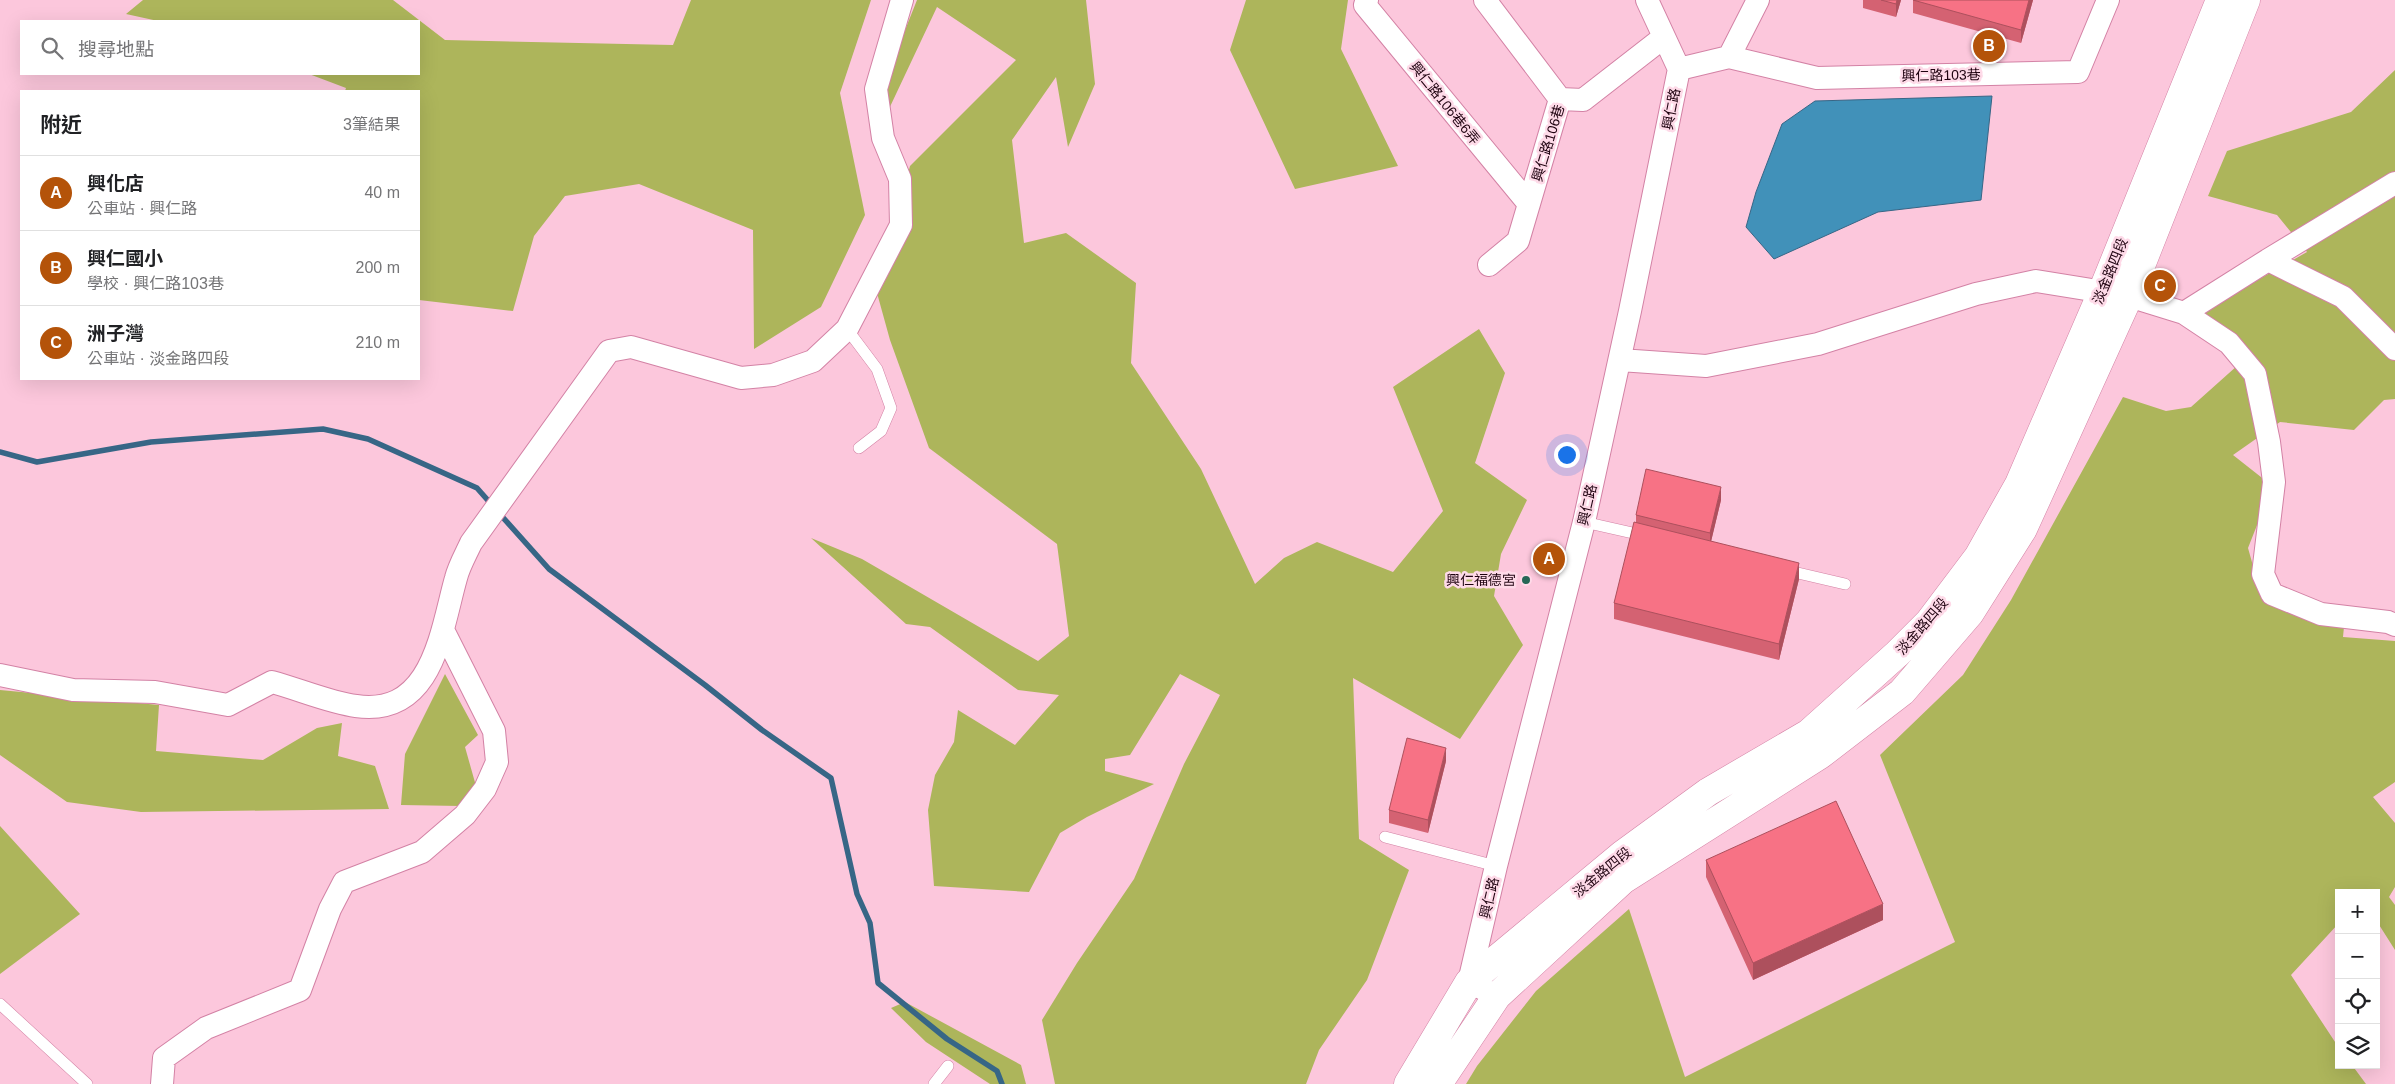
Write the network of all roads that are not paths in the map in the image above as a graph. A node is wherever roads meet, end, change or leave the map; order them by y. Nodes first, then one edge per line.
1 (902, 0) edge
2 (1367, 0) edge
3 (1485, 0) edge
4 (1647, 0) edge
5 (1758, 0) edge
6 (2108, 0) edge
7 (2220, 0) edge
8 (2246, 0) edge
9 (1664, 37) junction
10 (1729, 57) junction
11 (1679, 69) junction
12 (1560, 99) junction
13 (2395, 183) edge
14 (1529, 204) junction
15 (2268, 260) junction
16 (1489, 265) dead end
17 (2102, 292) junction
18 (2129, 296) junction
19 (2184, 312) junction
20 (847, 329) junction
21 (2395, 349) edge
22 (1620, 360) junction
23 (859, 448) dead end
24 (1584, 522) junction
25 (1661, 540) edge
26 (1777, 568) edge
27 (1844, 584) dead end
28 (2395, 625) edge
29 (443, 630) junction
30 (0, 675) edge
31 (1385, 837) dead end
32 (1496, 866) junction
33 (1469, 982) junction
34 (1497, 996) junction
35 (0, 1004) edge
36 (948, 1066) dead end
37 (87, 1084) edge
38 (162, 1084) edge
39 (934, 1084) edge
40 (1408, 1084) edge
41 (1438, 1084) edge

1 - 20 street
2 - 14 street, 興仁路106巷6弄
3 - 12 street
4 - 9 street, 興仁路
5 - 10 street
6 - 10 street, 興仁路103巷
7 - 17 main road, 淡金路四段
8 - 18 main road, 淡金路四段
9 - 11 street, 興仁路
9 - 12 street, 興仁路106巷
10 - 11 street
11 - 22 street, 興仁路
12 - 14 street, 興仁路106巷
13 - 15 street
14 - 16 street, 興仁路106巷
15 - 19 street
15 - 21 street
17 - 18 street
17 - 22 street
17 - 33 main road, 淡金路四段
18 - 19 street
18 - 34 main road, 淡金路四段
19 - 28 street
20 - 23 lane
20 - 29 street
22 - 24 street, 興仁路
24 - 25 lane
24 - 32 street, 興仁路
26 - 27 lane
29 - 30 street
29 - 38 street
31 - 32 lane
32 - 33 street, 興仁路
33 - 34 street
33 - 40 main road, 淡金路四段
34 - 41 main road, 淡金路四段
35 - 37 lane
36 - 39 lane

